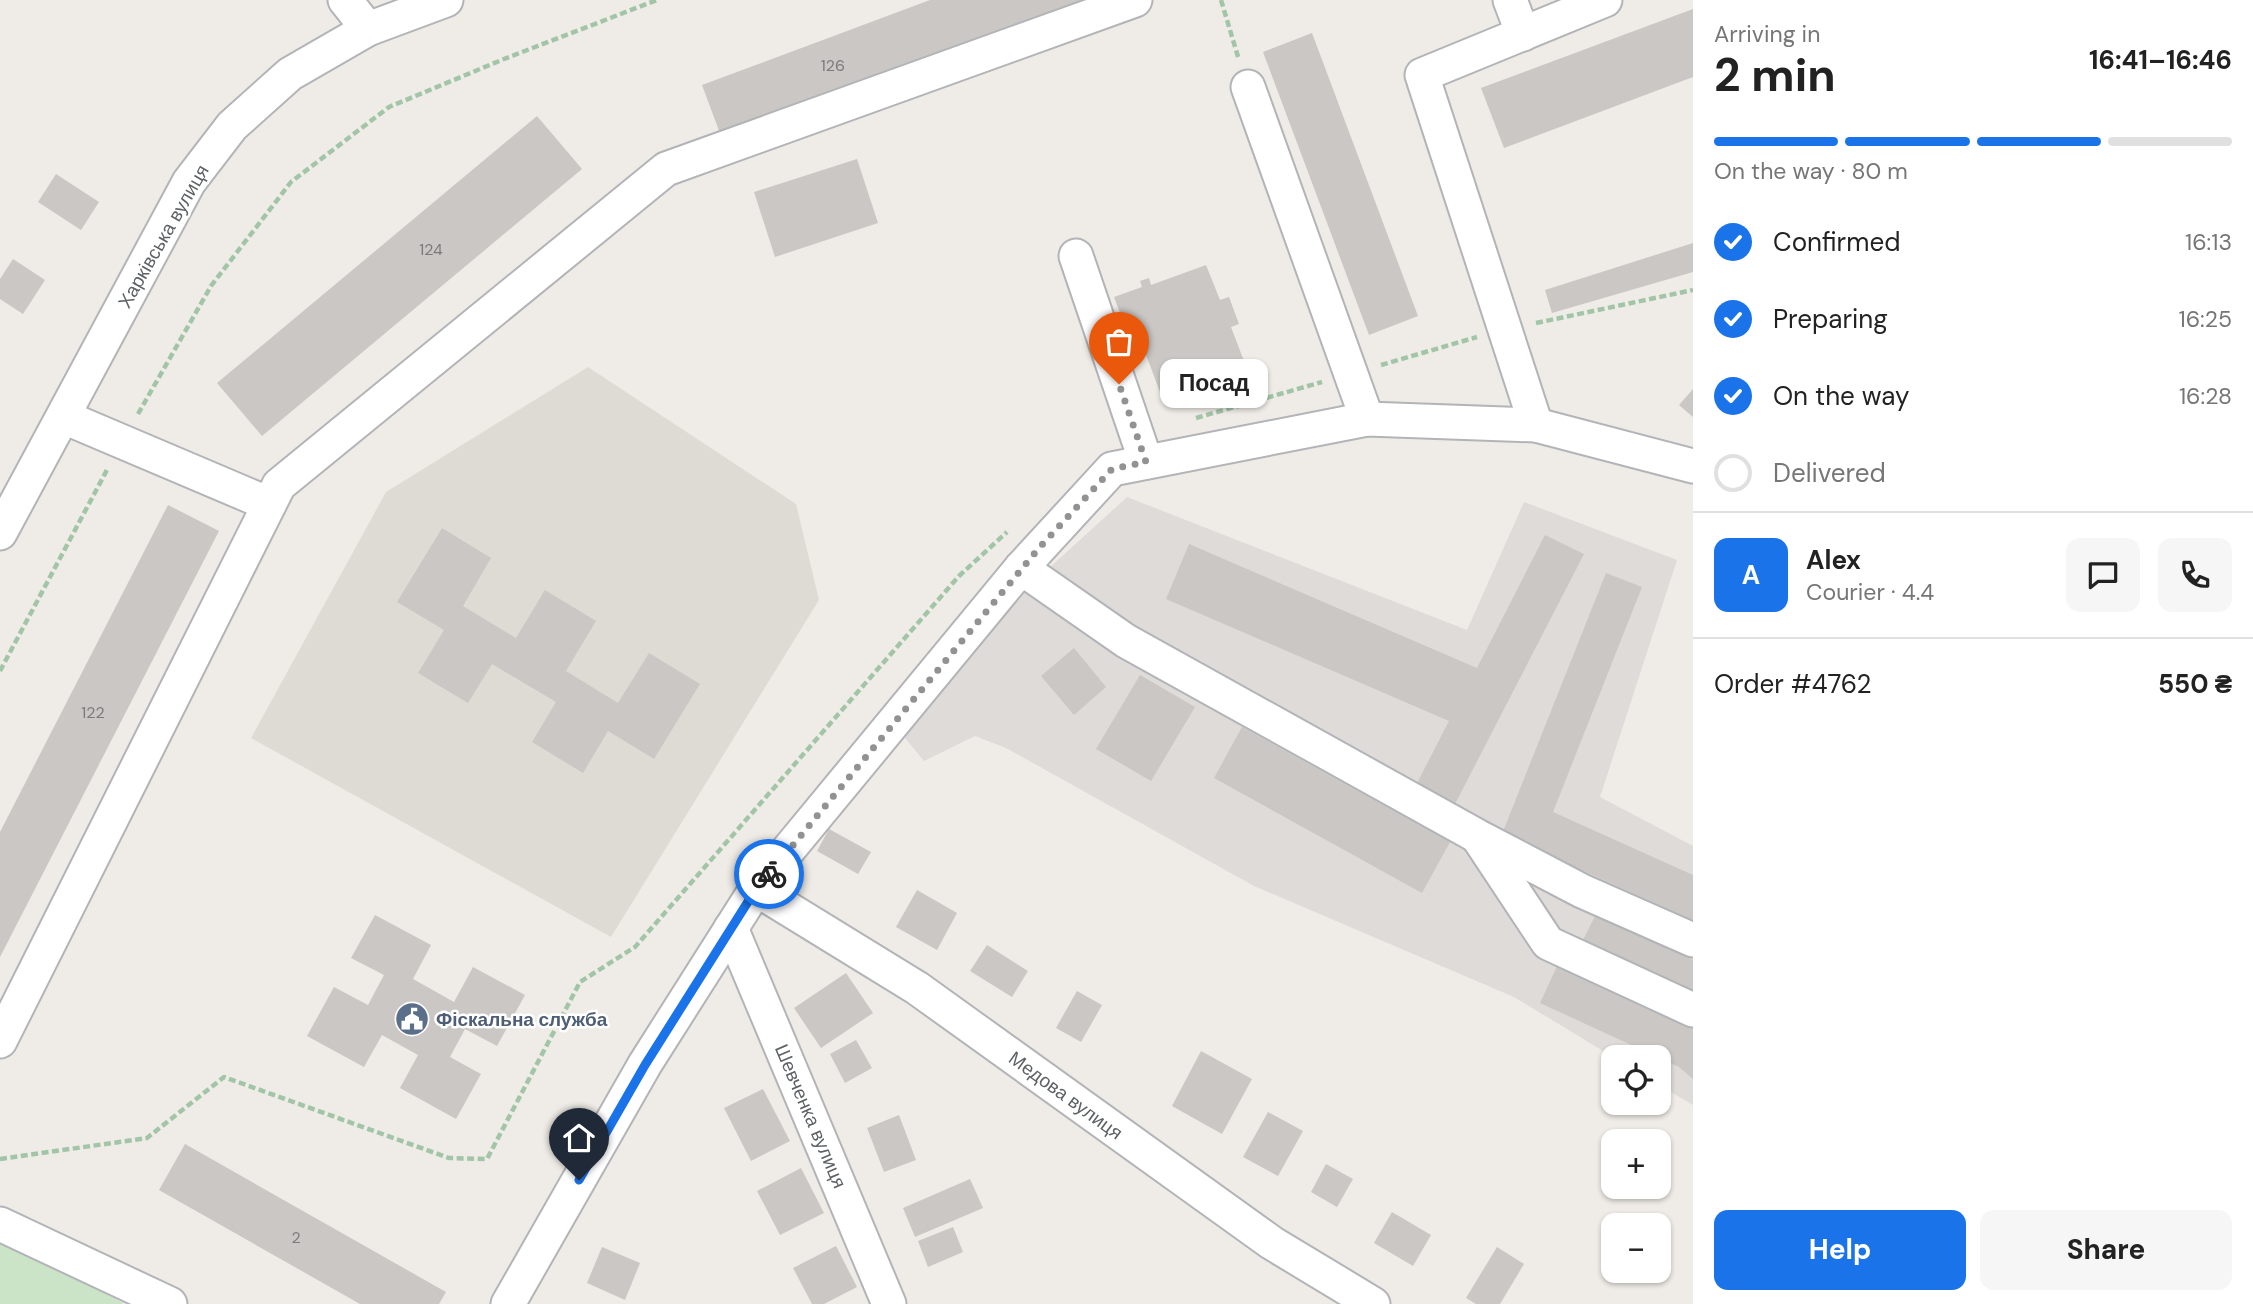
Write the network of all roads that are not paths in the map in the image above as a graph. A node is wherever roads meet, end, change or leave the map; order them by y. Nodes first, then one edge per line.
1 (345, 0) edge
2 (446, 0) edge
3 (1135, 0) edge
4 (1510, 0) edge
5 (1605, 0) edge
6 (368, 29) junction
7 (1523, 34) junction
8 (1248, 87) road end
9 (1076, 257) dead end
10 (64, 416) junction
11 (1367, 419) junction
12 (1536, 425) junction
13 (1146, 462) junction
14 (1693, 466) edge
15 (270, 504) junction
16 (0, 533) edge
17 (1021, 568) junction
18 (1477, 836) junction
19 (756, 889) junction
20 (731, 928) junction
21 (1693, 940) edge
22 (1693, 1010) edge
23 (0, 1041) edge
24 (0, 1224) edge
25 (170, 1304) edge
26 (508, 1304) edge
27 (889, 1304) edge
28 (1373, 1304) edge

1 - 6 street
2 - 6 street, Харківська вулиця
3 - 15 street
4 - 7 street
5 - 7 street
6 - 10 street, Харківська вулиця
7 - 12 street
8 - 11 street
9 - 13 street
10 - 15 street
10 - 16 street, Харківська вулиця
11 - 12 street
11 - 13 street
12 - 14 street
13 - 17 street
15 - 23 street
17 - 18 street
17 - 19 street
18 - 21 street
18 - 22 street
19 - 20 street
19 - 28 street, Медова вулиця
20 - 26 street
20 - 27 street, Шевченка вулиця
24 - 25 street

